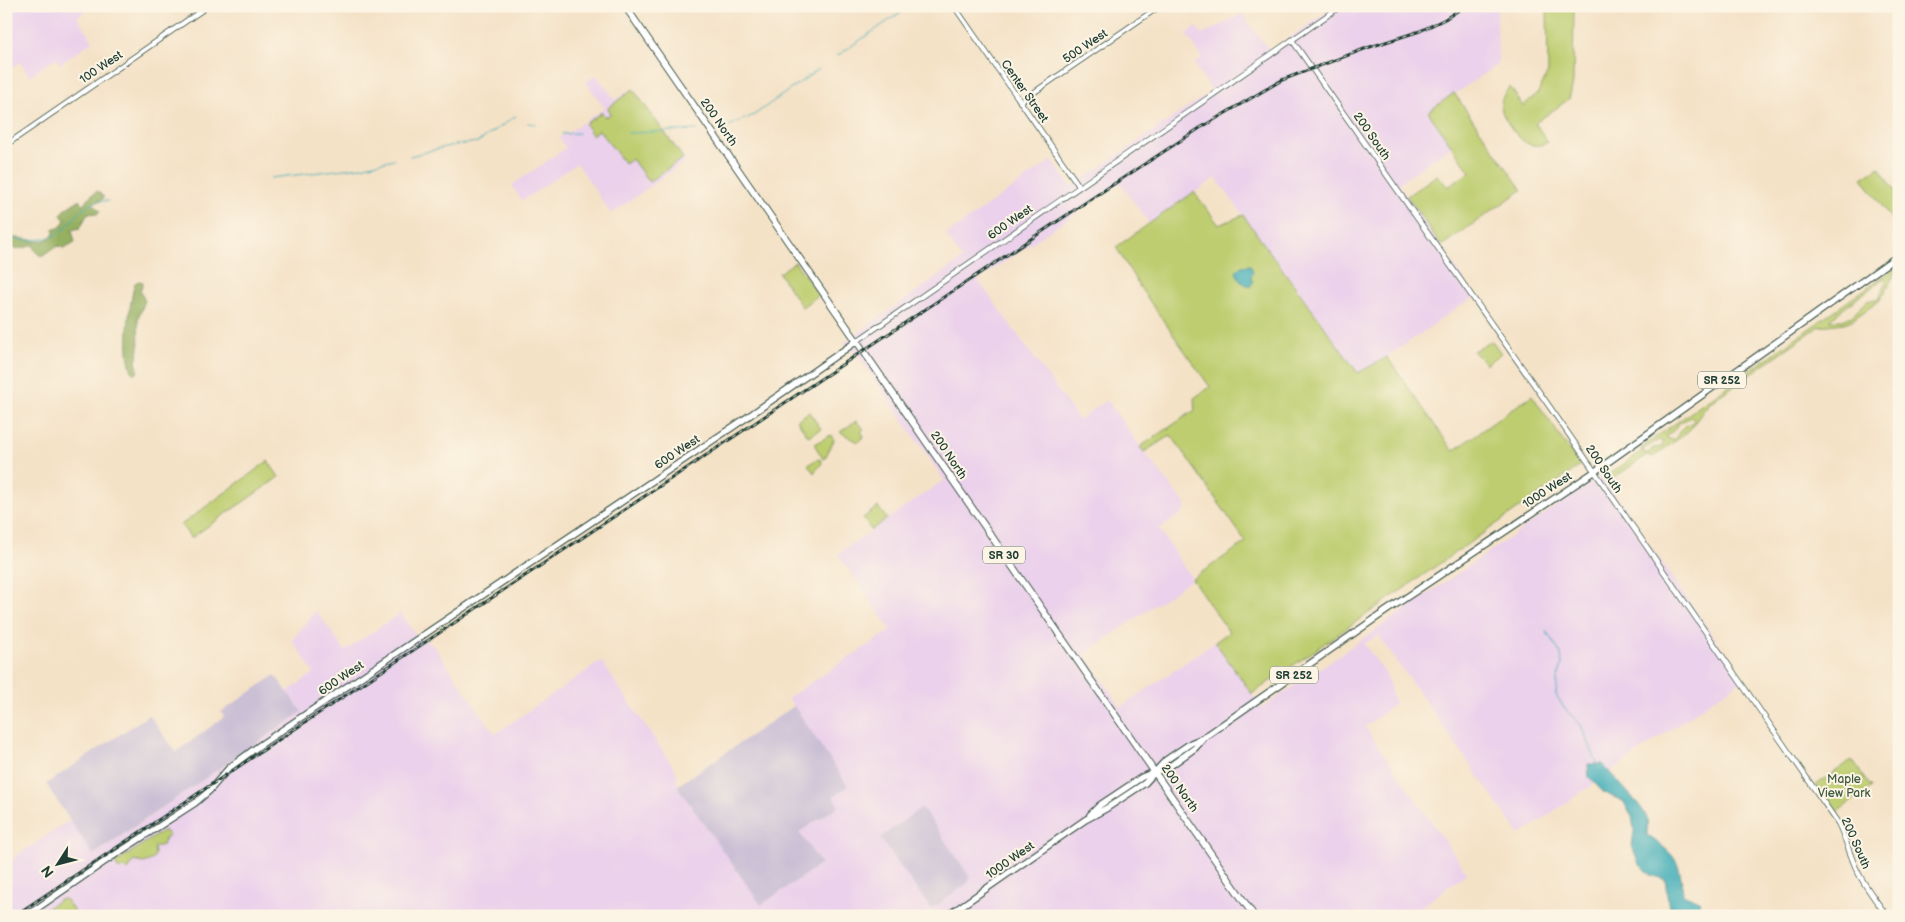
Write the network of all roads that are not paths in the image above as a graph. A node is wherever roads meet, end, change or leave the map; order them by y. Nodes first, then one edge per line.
1 (208, 6) edge
2 (625, 6) edge
3 (954, 6) edge
4 (1160, 6) edge
5 (1342, 6) edge
6 (1292, 40) junction
7 (1020, 102) junction
8 (6, 145) edge
9 (1079, 186) junction
10 (1899, 254) edge
11 (856, 341) junction
12 (1594, 472) junction
13 (1155, 772) junction
14 (26, 916) edge
15 (947, 916) edge
16 (1254, 916) edge
17 (1888, 916) edge

1 - 8 street, 100 West
2 - 11 highway, 200 North / SR 30
3 - 7 street, Center Street
4 - 7 street, 500 West
5 - 6 street, 600 West
6 - 9 street, 600 West
6 - 12 street, 200 South
7 - 9 street, Center Street
9 - 11 street, 600 West
10 - 12 main road, 1000 West / SR 252
11 - 13 highway, 200 North / SR 30
11 - 14 main road, 600 West
12 - 13 main road, 1000 West / SR 252
12 - 17 street, 200 South
13 - 15 main road, 1000 West / SR 252
13 - 16 highway, 200 North / SR 30

